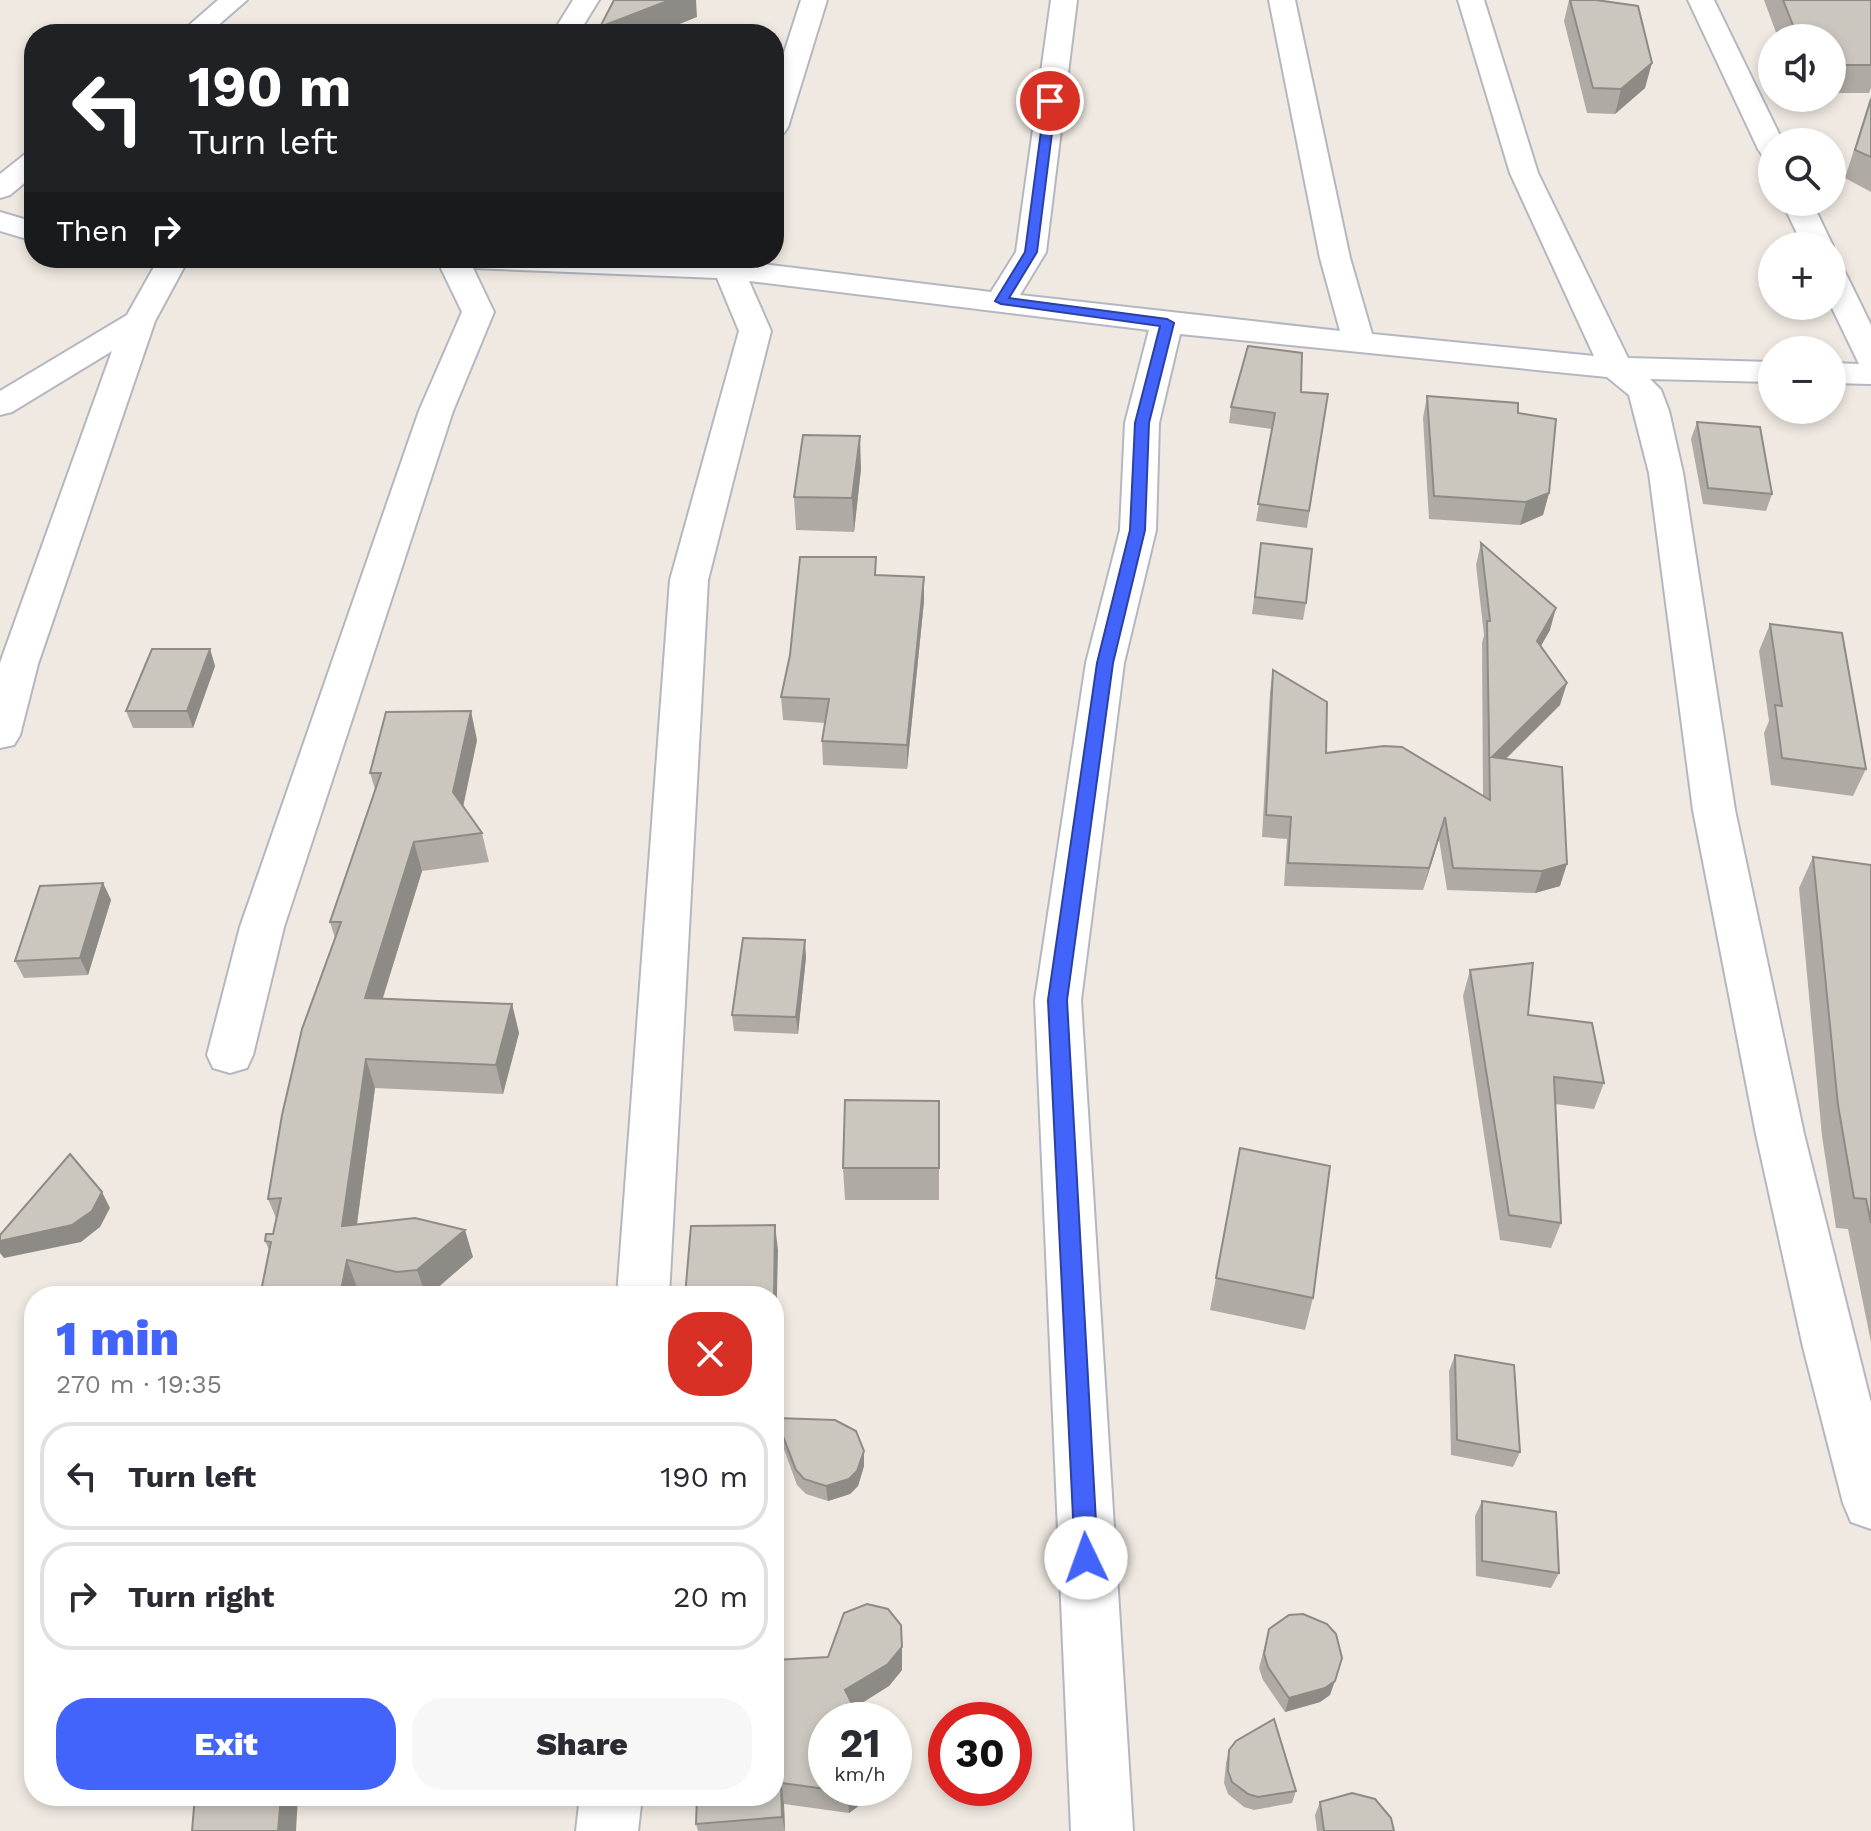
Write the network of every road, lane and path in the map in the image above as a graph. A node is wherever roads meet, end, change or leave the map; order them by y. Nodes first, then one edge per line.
1 (234, 0) edge
2 (586, 0) edge
3 (814, 0) edge
4 (1064, 0) edge
5 (1282, 0) edge
6 (1471, 0) edge
7 (1701, 0) edge
8 (204, 24) edge
9 (571, 24) edge
10 (784, 95) edge
11 (1762, 128) edge
12 (24, 169) edge
13 (0, 189) edge
14 (0, 221) edge
15 (24, 229) edge
16 (168, 268) edge
17 (457, 268) edge
18 (731, 268) edge
19 (759, 268) edge
20 (1001, 301) junction
21 (1846, 305) edge
22 (139, 321) junction
23 (1167, 323) junction
24 (1359, 343) junction
25 (1871, 358) edge
26 (1616, 368) junction
27 (1758, 372) edge
28 (1846, 373) edge
29 (1871, 374) edge
30 (0, 405) edge
31 (0, 735) edge
32 (230, 1055) dead end
33 (644, 1286) edge
34 (1871, 1503) edge
35 (610, 1806) edge
36 (607, 1831) edge
37 (1102, 1831) edge

1 - 8 street
2 - 9 street
3 - 10 street
4 - 20 street
5 - 24 street
6 - 26 street
7 - 11 street
12 - 13 street
14 - 15 street
16 - 22 street
17 - 32 street
18 - 33 street
19 - 20 street
20 - 23 street
21 - 25 street
22 - 30 street
22 - 31 street
23 - 24 street
23 - 37 street
24 - 26 street
26 - 27 street
26 - 34 street
28 - 29 street
35 - 36 street

